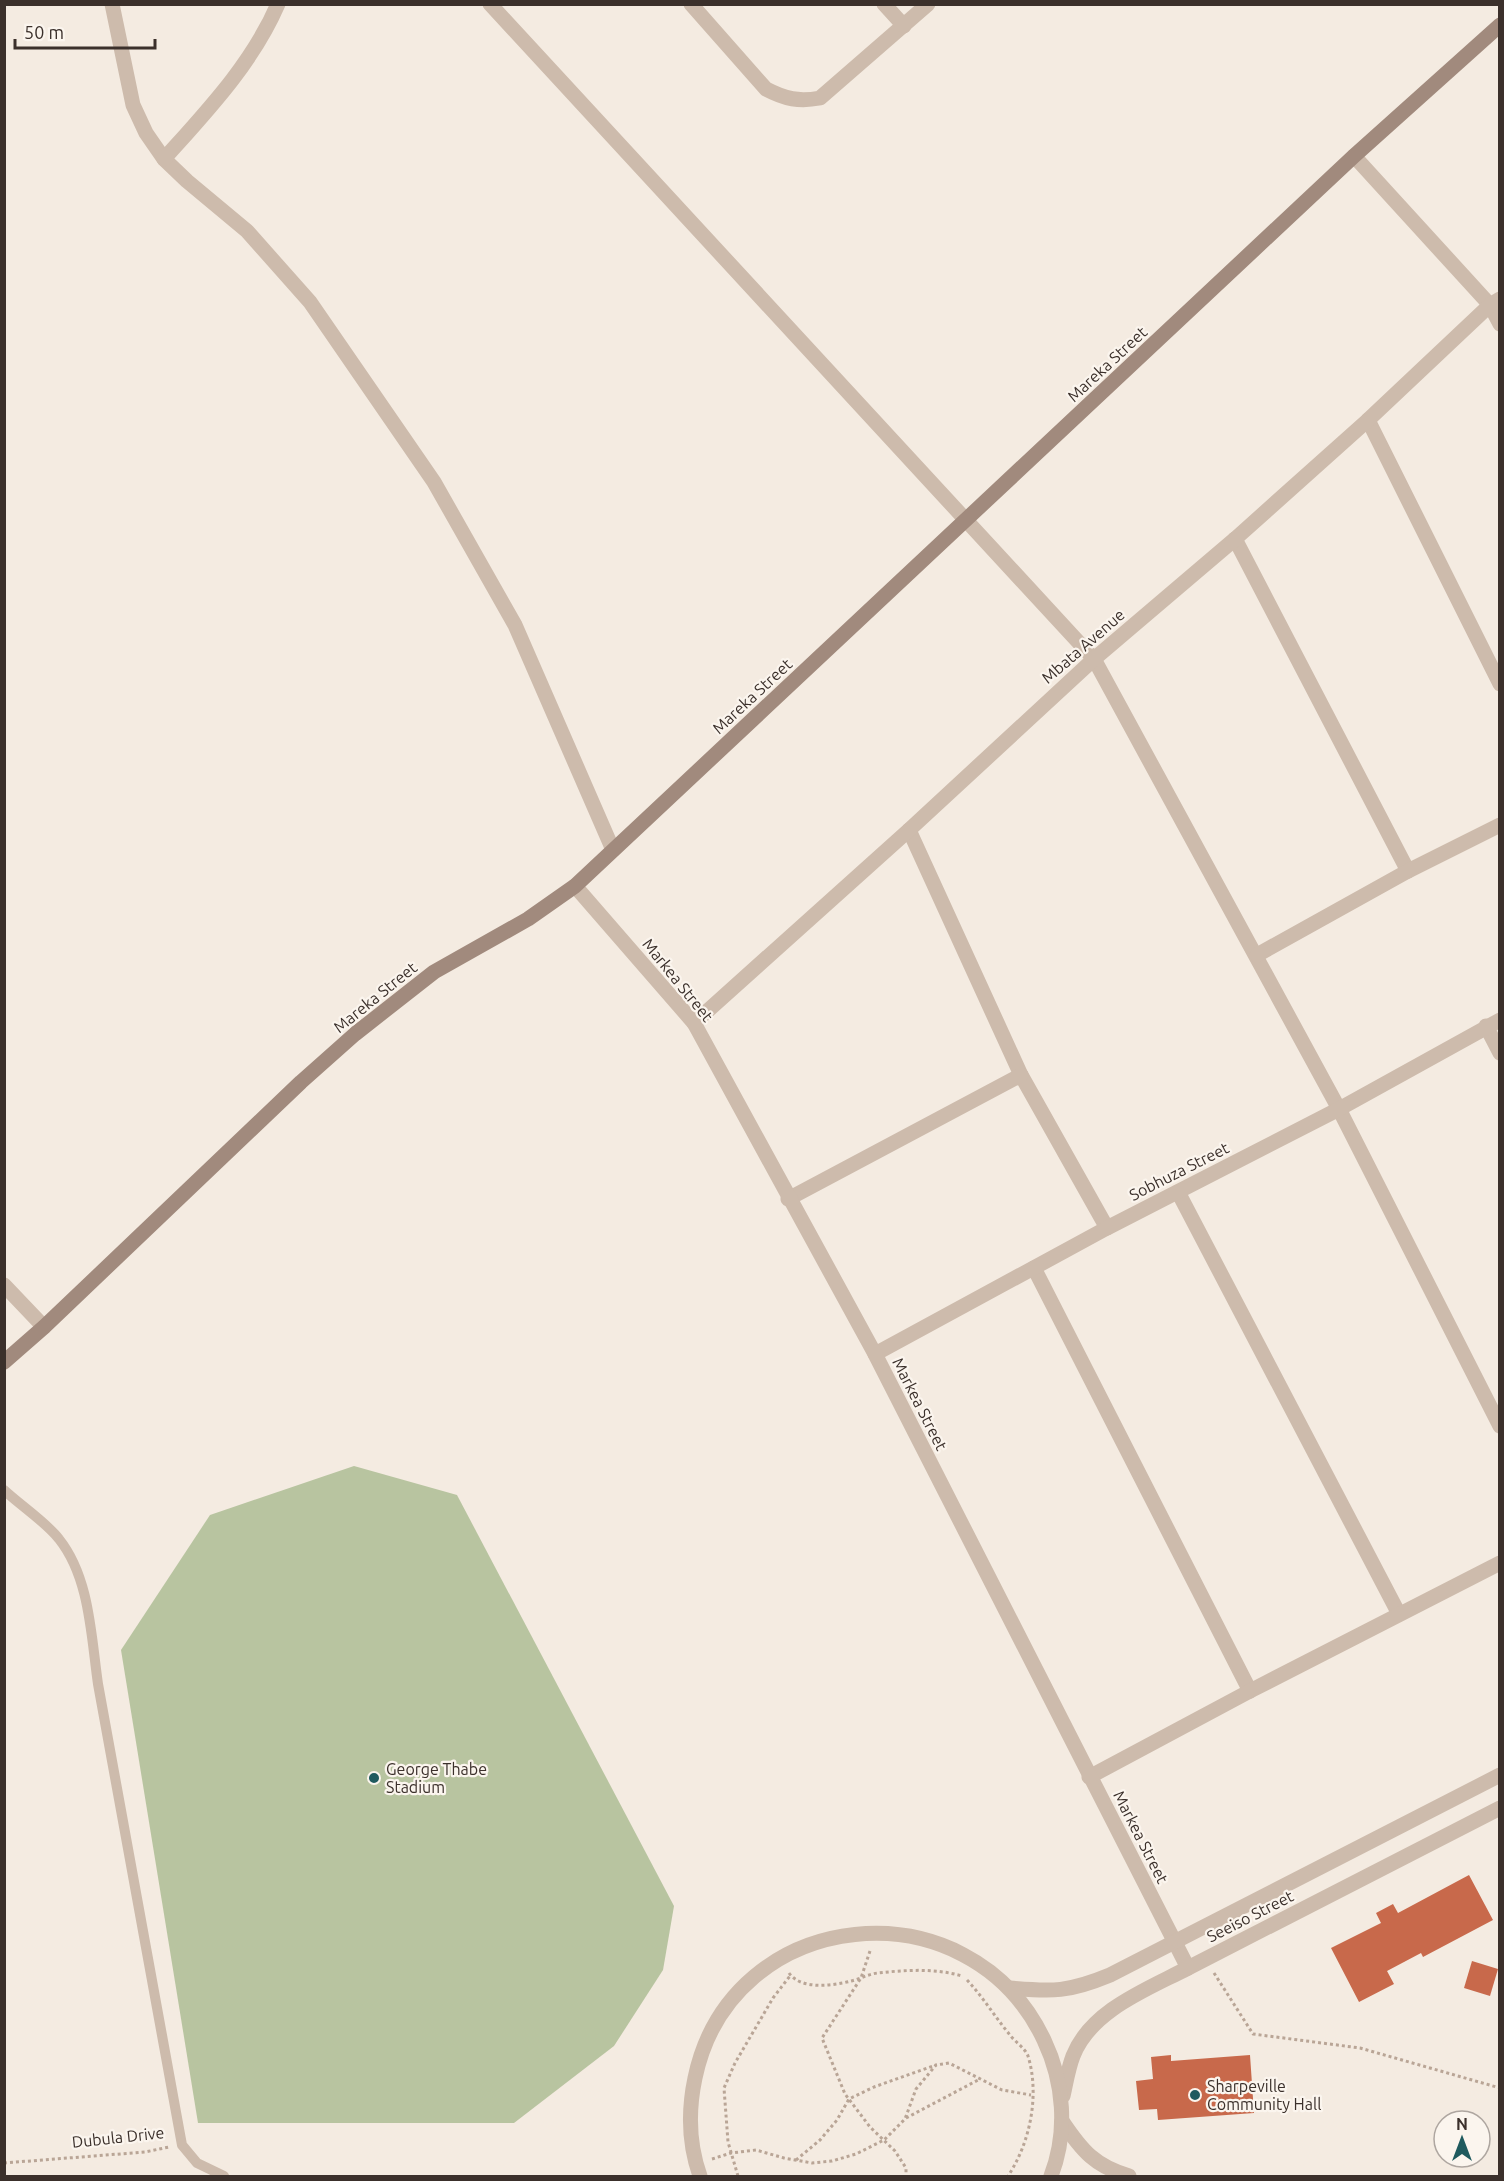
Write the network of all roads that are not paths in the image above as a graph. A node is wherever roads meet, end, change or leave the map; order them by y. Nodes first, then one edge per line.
1 (112, 4) edge
2 (278, 4) edge
3 (490, 4) edge
4 (691, 4) edge
5 (884, 4) edge
6 (928, 4) edge
7 (1500, 25) edge
8 (904, 26) junction
9 (1354, 156) junction
10 (164, 159) junction
11 (1495, 302) edge
12 (1500, 324) edge
13 (1368, 420) junction
14 (967, 520) junction
15 (1235, 539) junction
16 (1094, 659) junction
17 (1500, 684) edge
18 (1500, 825) edge
19 (909, 830) junction
20 (613, 850) junction
21 (1408, 871) junction
22 (575, 886) junction
23 (1257, 955) junction
24 (694, 1023) junction
25 (1493, 1023) edge
26 (1500, 1053) edge
27 (1021, 1075) junction
28 (1339, 1109) junction
29 (1178, 1192) junction
30 (788, 1199) junction
31 (1107, 1227) junction
32 (1034, 1268) junction
33 (4, 1285) edge
34 (44, 1327) junction
35 (875, 1354) junction
36 (4, 1362) edge
37 (1500, 1426) edge
38 (4, 1490) edge
39 (1500, 1563) edge
40 (1399, 1614) junction
41 (1250, 1691) junction
42 (1500, 1775) edge
43 (1089, 1777) junction
44 (1500, 1808) edge
45 (1176, 1943) junction
46 (1188, 1968) junction
47 (1009, 1988) junction
48 (1062, 2100) junction
49 (1062, 2121) junction
50 (698, 2170) edge
51 (224, 2176) edge
52 (1052, 2176) edge
53 (1130, 2176) edge

1 - 10 street
2 - 10 street
3 - 14 street
4 - 8 street
5 - 8 street
6 - 8 street
7 - 9 main road, Mareka Street
9 - 11 street
9 - 14 main road, Mareka Street
10 - 20 street
11 - 12 street
11 - 13 street, Mbata Avenue
13 - 15 street, Mbata Avenue
13 - 17 street
14 - 16 street
14 - 20 main road, Mareka Street
15 - 16 street, Mbata Avenue
15 - 21 street
16 - 19 street, Mbata Avenue
16 - 23 street
18 - 21 street
19 - 24 street, Mbata Avenue
19 - 27 street
20 - 22 main road, Mareka Street
21 - 23 street
22 - 24 street, Markea Street
22 - 34 main road, Mareka Street
23 - 28 street
24 - 30 street, Markea Street
25 - 26 street
25 - 28 street, Sobhuza Street
27 - 30 street
27 - 31 street
28 - 29 street, Sobhuza Street
28 - 37 street
29 - 31 street, Sobhuza Street
29 - 40 street
30 - 35 street, Markea Street
31 - 32 street, Sobhuza Street
32 - 35 street, Sobhuza Street
32 - 41 street
33 - 34 street
34 - 36 main road, Mareka Street
35 - 43 street, Markea Street
38 - 51 lane, Dubula Drive
39 - 40 street
40 - 41 street
41 - 43 street
42 - 45 street, Seeiso Street
43 - 45 street, Markea Street
44 - 46 street, Seeiso Street
45 - 46 street, Markea Street
45 - 47 street, Seeiso Street
46 - 48 street, Seeiso Street
47 - 48 street
47 - 50 street
48 - 49 street
49 - 52 street
49 - 53 street

